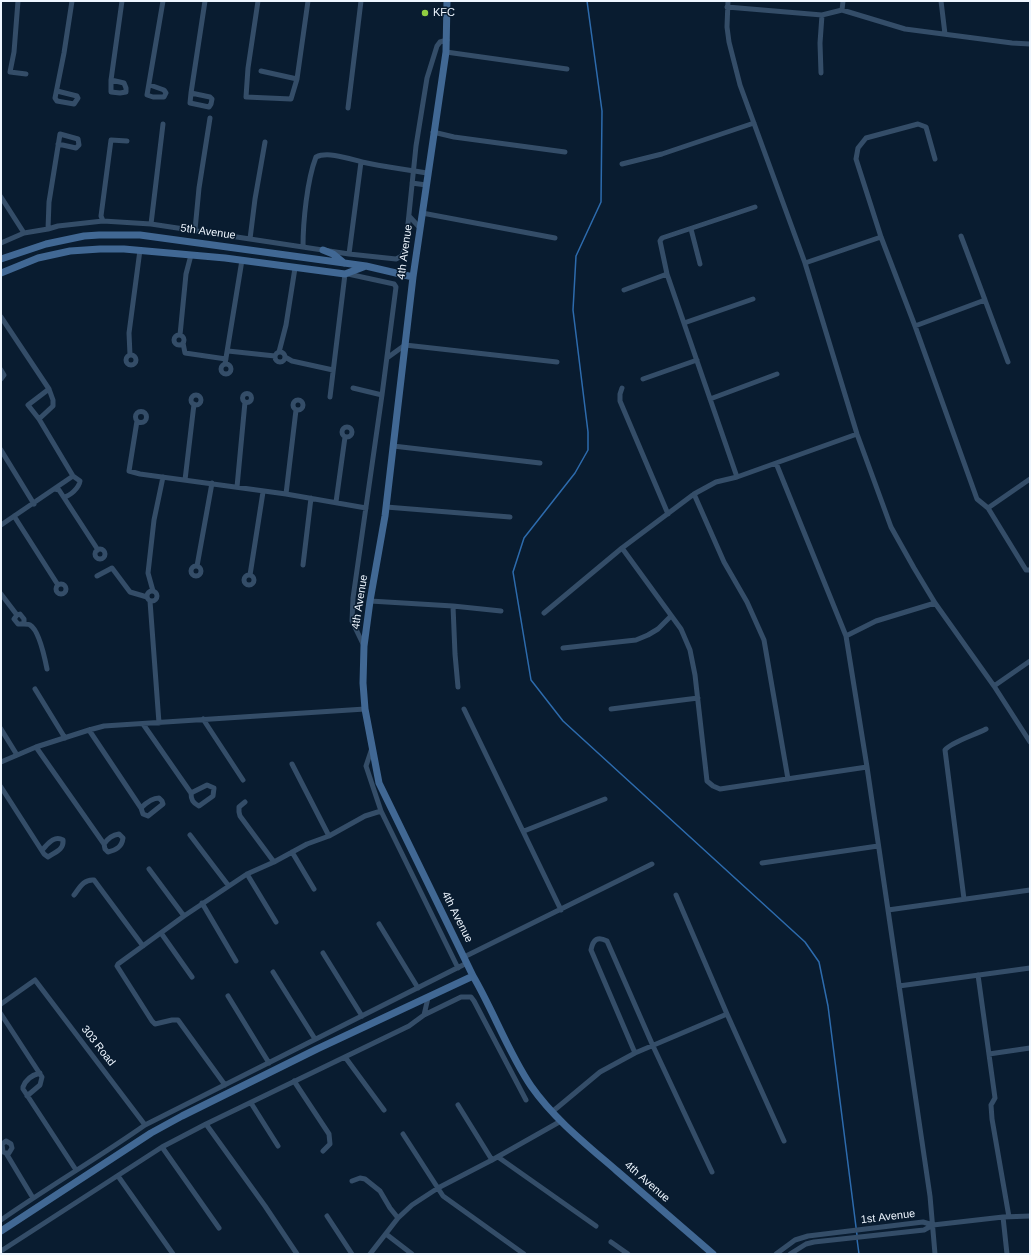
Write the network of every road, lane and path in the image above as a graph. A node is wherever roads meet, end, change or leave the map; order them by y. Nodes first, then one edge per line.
1 (18, 1) edge
2 (72, 1) edge
3 (122, 1) edge
4 (163, 1) edge
5 (205, 1) edge
6 (258, 1) edge
7 (308, 1) edge
8 (361, 1) edge
9 (447, 1) edge
10 (728, 1) edge
11 (843, 1) edge
12 (941, 1) edge
13 (727, 7) junction
14 (842, 10) junction
15 (822, 15) junction
16 (945, 34) junction
17 (447, 40) junction
18 (1030, 44) edge
19 (446, 52) junction
20 (567, 69) dead end
21 (261, 71) dead end
22 (26, 74) dead end
23 (821, 74) dead end
24 (297, 78) junction
25 (111, 80) dead end
26 (150, 85) dead end
27 (56, 91) dead end
28 (191, 93) dead end
29 (348, 108) dead end
30 (210, 118) dead end
31 (754, 123) junction
32 (163, 124) dead end
33 (433, 132) junction
34 (127, 140) dead end
35 (265, 142) dead end
36 (58, 144) dead end
37 (565, 152) dead end
38 (935, 160) dead end
39 (361, 162) junction
40 (622, 164) dead end
41 (413, 171) junction
42 (427, 173) junction
43 (412, 183) junction
44 (426, 185) junction
45 (1, 197) edge
46 (755, 207) dead end
47 (422, 213) junction
48 (409, 216) junction
49 (102, 221) junction
50 (151, 224) junction
51 (420, 228) junction
52 (48, 229) junction
53 (691, 229) junction
54 (195, 230) junction
55 (24, 233) junction
56 (961, 236) dead end
57 (881, 237) junction
58 (250, 238) junction
59 (556, 238) dead end
60 (1, 243) edge
61 (303, 247) junction
62 (140, 250) junction
63 (323, 250) junction
64 (349, 254) junction
65 (191, 255) junction
66 (1, 258) edge
67 (242, 260) junction
68 (344, 263) junction
69 (805, 263) junction
70 (700, 264) dead end
71 (366, 266) junction
72 (295, 268) junction
73 (1, 273) edge
74 (347, 274) junction
75 (667, 274) junction
76 (412, 277) junction
77 (624, 290) dead end
78 (753, 299) dead end
79 (985, 300) junction
80 (1, 317) edge
81 (684, 323) junction
82 (915, 326) junction
83 (180, 335) junction
84 (183, 343) junction
85 (405, 345) junction
86 (228, 351) junction
87 (277, 354) junction
88 (130, 355) dead end
89 (284, 357) junction
90 (387, 358) junction
91 (697, 360) junction
92 (557, 362) dead end
93 (1008, 362) dead end
94 (1, 370) edge
95 (333, 370) junction
96 (777, 374) dead end
97 (1, 379) edge
98 (643, 379) dead end
99 (353, 388) dead end
100 (622, 388) dead end
101 (49, 389) junction
102 (382, 395) junction
103 (330, 397) dead end
104 (710, 399) junction
105 (245, 402) dead end
106 (194, 404) dead end
107 (296, 410) dead end
108 (40, 419) junction
109 (137, 421) dead end
110 (857, 434) junction
111 (345, 437) dead end
112 (393, 446) junction
113 (1, 450) edge
114 (3, 460) edge
115 (540, 462) dead end
116 (776, 463) junction
117 (73, 476) junction
118 (163, 477) junction
119 (737, 477) junction
120 (1030, 478) edge
121 (185, 480) junction
122 (212, 483) junction
123 (237, 487) junction
124 (55, 489) junction
125 (263, 492) junction
126 (286, 494) junction
127 (694, 494) junction
128 (64, 497) junction
129 (311, 498) junction
130 (336, 502) junction
131 (34, 504) junction
132 (366, 508) junction
133 (386, 508) junction
134 (988, 508) junction
135 (668, 514) junction
136 (14, 516) junction
137 (510, 517) dead end
138 (1, 525) edge
139 (622, 548) junction
140 (98, 550) dead end
141 (303, 565) dead end
142 (197, 566) dead end
143 (1030, 570) edge
144 (97, 576) dead end
145 (250, 576) dead end
146 (58, 585) dead end
147 (153, 591) junction
148 (1, 594) edge
149 (148, 599) junction
150 (370, 601) junction
151 (935, 603) junction
152 (453, 606) junction
153 (501, 611) dead end
154 (544, 613) dead end
155 (671, 616) junction
156 (846, 636) junction
157 (364, 646) junction
158 (563, 648) dead end
159 (1030, 661) edge
160 (47, 669) dead end
161 (994, 686) junction
162 (458, 687) dead end
163 (35, 689) dead end
164 (698, 698) junction
165 (365, 709) junction
166 (464, 709) dead end
167 (611, 710) dead end
168 (203, 719) junction
169 (159, 723) junction
170 (143, 724) junction
171 (1, 729) edge
172 (986, 729) dead end
173 (89, 730) junction
174 (65, 738) junction
175 (1030, 742) edge
176 (36, 747) junction
177 (372, 747) junction
178 (17, 755) junction
179 (1, 762) edge
180 (292, 764) dead end
181 (867, 767) junction
182 (788, 779) junction
183 (243, 780) dead end
184 (1, 787) edge
185 (191, 793) junction
186 (605, 799) dead end
187 (245, 802) dead end
188 (141, 808) dead end
189 (381, 810) junction
190 (524, 831) junction
191 (190, 835) dead end
192 (329, 836) junction
193 (104, 844) dead end
194 (878, 846) junction
195 (42, 850) dead end
196 (292, 852) junction
197 (274, 862) junction
198 (762, 863) dead end
199 (652, 864) dead end
200 (149, 869) dead end
201 (247, 874) junction
202 (228, 885) junction
203 (314, 889) dead end
204 (1030, 890) edge
205 (74, 895) dead end
206 (676, 895) dead end
207 (964, 899) junction
208 (202, 903) junction
209 (561, 910) junction
210 (888, 910) junction
211 (184, 916) junction
212 (276, 922) dead end
213 (379, 924) dead end
214 (161, 933) junction
215 (143, 946) junction
216 (323, 953) dead end
217 (466, 960) junction
218 (236, 961) dead end
219 (458, 968) junction
220 (1030, 968) edge
221 (273, 972) dead end
222 (473, 976) junction
223 (978, 976) junction
224 (192, 977) dead end
225 (899, 986) junction
226 (418, 988) junction
227 (228, 996) dead end
228 (428, 998) junction
229 (1, 1004) edge
230 (1, 1014) edge
231 (727, 1014) junction
232 (424, 1015) junction
233 (362, 1016) junction
234 (315, 1040) junction
235 (653, 1046) junction
236 (1030, 1048) edge
237 (635, 1053) junction
238 (989, 1054) junction
239 (345, 1057) junction
240 (269, 1064) junction
241 (40, 1072) junction
242 (294, 1081) junction
243 (225, 1085) junction
244 (27, 1096) junction
245 (526, 1100) dead end
246 (251, 1103) junction
247 (458, 1105) dead end
248 (384, 1110) dead end
249 (552, 1112) junction
250 (561, 1121) junction
251 (206, 1124) junction
252 (145, 1125) junction
253 (402, 1134) dead end
254 (784, 1141) dead end
255 (278, 1146) dead end
256 (162, 1147) junction
257 (323, 1151) dead end
258 (6, 1153) dead end
259 (498, 1157) junction
260 (492, 1160) junction
261 (76, 1170) junction
262 (712, 1172) dead end
263 (118, 1176) junction
264 (352, 1181) dead end
265 (438, 1188) junction
266 (33, 1198) junction
267 (327, 1216) dead end
268 (1030, 1216) edge
269 (1002, 1217) junction
270 (1009, 1217) junction
271 (398, 1218) junction
272 (1, 1220) edge
273 (933, 1225) junction
274 (596, 1226) dead end
275 (219, 1228) dead end
276 (1, 1231) edge
277 (386, 1234) junction
278 (611, 1242) dead end
279 (1, 1251) edge
280 (173, 1254) edge
281 (296, 1254) edge
282 (352, 1254) edge
283 (370, 1254) edge
284 (412, 1254) edge
285 (524, 1254) edge
286 (628, 1254) edge
287 (713, 1254) edge
288 (776, 1254) edge
289 (790, 1254) edge
290 (935, 1254) edge
291 (1007, 1254) edge

1 - 22 street
2 - 27 street
3 - 25 street
4 - 26 street
5 - 28 street
6 - 24 street
7 - 24 street
8 - 29 street
9 - 17 main road, 4th Avenue
10 - 13 street
11 - 14 street
12 - 16 street
13 - 15 street
13 - 31 street
14 - 15 street
14 - 16 street
15 - 23 street
16 - 18 street
17 - 19 main road, 4th Avenue
17 - 41 street
19 - 20 street
19 - 33 main road, 4th Avenue
21 - 24 street
30 - 54 street
31 - 40 street
31 - 69 street
32 - 50 street
33 - 37 street
33 - 42 main road, 4th Avenue
34 - 49 street
35 - 58 street
36 - 52 street
38 - 57 street
39 - 41 street
39 - 61 street
39 - 64 street
41 - 42 street
41 - 43 street
42 - 44 main road, 4th Avenue
43 - 44 street
43 - 48 street
44 - 47 main road, 4th Avenue
45 - 55 street
46 - 53 street
47 - 51 main road, 4th Avenue
47 - 59 street
48 - 51 street
48 - 64 street
49 - 50 street
49 - 52 street
50 - 54 street
51 - 76 main road, 4th Avenue
52 - 55 street
53 - 70 street
53 - 75 street
54 - 58 street
55 - 60 street
56 - 79 street
57 - 69 street
57 - 82 street
58 - 61 street
61 - 63 street
62 - 65 main road
62 - 73 main road
62 - 88 street
63 - 64 street
63 - 68 main road
65 - 67 main road
65 - 83 street
66 - 68 main road, 5th Avenue
67 - 72 main road
67 - 86 street
68 - 71 main road, 5th Avenue
69 - 110 street
71 - 74 main road
71 - 76 main road, 5th Avenue
72 - 74 main road
72 - 87 street
74 - 90 street
74 - 95 street
75 - 77 street
75 - 81 street
76 - 85 main road, 4th Avenue
78 - 81 street
79 - 82 street
79 - 93 street
80 - 101 street
81 - 91 street
82 - 134 street
83 - 84 street
83 - 84 street
84 - 86 street
85 - 90 street
85 - 92 street
85 - 112 main road, 4th Avenue
86 - 87 street
87 - 89 street
87 - 89 street
89 - 95 street
90 - 102 street
91 - 98 street
91 - 104 street
94 - 97 street
95 - 103 street
96 - 104 street
99 - 102 street
100 - 135 street
101 - 108 street
101 - 108 street
102 - 132 street
104 - 119 street
105 - 123 street
106 - 121 street
107 - 126 street
108 - 117 street
109 - 118 street
110 - 116 street
110 - 151 street
111 - 130 street
112 - 115 street
112 - 133 main road, 4th Avenue
113 - 114 street
114 - 131 street
116 - 119 street
116 - 156 street
117 - 124 street
117 - 128 street
118 - 121 street
118 - 147 street
119 - 127 street
120 - 134 street
121 - 122 street
122 - 123 street
122 - 142 street
123 - 125 street
124 - 128 street
124 - 131 street
125 - 126 street
125 - 145 street
126 - 129 street
127 - 135 street
127 - 182 street
128 - 140 street
129 - 130 street
129 - 141 street
130 - 132 street
131 - 136 street
132 - 157 street
133 - 137 street
133 - 150 main road, 4th Avenue
134 - 143 street
135 - 139 street
136 - 138 street
136 - 146 street
139 - 154 street
139 - 155 street
144 - 149 street
147 - 149 street
147 - 149 street
148 - 160 street
149 - 169 street
150 - 152 street
150 - 157 main road, 4th Avenue
151 - 156 street
151 - 161 street
152 - 153 street
152 - 162 street
155 - 158 street
155 - 164 street
156 - 181 street
157 - 165 main road, 4th Avenue
159 - 161 street
161 - 175 street
163 - 174 street
164 - 167 street
164 - 182 street
165 - 168 street
165 - 177 main road, 4th Avenue
166 - 190 street
168 - 169 street
168 - 183 street
169 - 170 street
170 - 173 street
170 - 185 street
171 - 178 street
172 - 207 street
173 - 174 street
173 - 188 street
174 - 176 street
176 - 178 street
176 - 193 street
177 - 189 street
177 - 217 main road, 4th Avenue
178 - 179 street
180 - 192 street
181 - 182 street
181 - 194 street
184 - 195 street
185 - 185 street
186 - 190 street
187 - 197 street
189 - 192 street
189 - 219 street
190 - 209 street
191 - 202 street
192 - 196 street
194 - 198 street
194 - 210 street
196 - 197 street
196 - 203 street
197 - 201 street
199 - 209 street
200 - 211 street
201 - 202 street
201 - 212 street
202 - 208 street
204 - 207 street
205 - 215 street
206 - 231 street
207 - 210 street
208 - 211 street
208 - 218 street
209 - 217 street
210 - 225 street
211 - 214 street
213 - 226 street
214 - 215 street
214 - 224 street
215 - 243 street
216 - 233 street
217 - 219 street
217 - 222 main road, 4th Avenue
219 - 226 street
220 - 223 street
221 - 234 street
222 - 228 main road
222 - 249 main road, 4th Avenue
223 - 225 street
223 - 238 street
225 - 273 street
226 - 233 street
227 - 240 street
228 - 232 street
228 - 276 main road
229 - 252 street, 303 Road
230 - 241 street
231 - 235 street
231 - 254 street
232 - 239 street
232 - 245 street
233 - 234 street
234 - 240 street
235 - 237 street
235 - 237 street
235 - 262 street
236 - 238 street
237 - 249 street
238 - 270 street
239 - 242 street
239 - 248 street
240 - 243 street
241 - 244 street
241 - 244 street
242 - 246 street
242 - 257 street
243 - 252 street
244 - 261 street
246 - 251 street
246 - 255 street
247 - 260 street
249 - 250 main road, 4th Avenue
250 - 259 street
250 - 287 main road, 4th Avenue
251 - 256 street
251 - 281 street
252 - 261 street
253 - 265 street
256 - 263 street
256 - 275 street
258 - 266 street
259 - 260 street
259 - 274 street
260 - 265 street
261 - 266 street
263 - 279 street
263 - 280 street
264 - 271 street
265 - 271 street
265 - 285 street
266 - 272 street
267 - 282 street
268 - 270 street
269 - 270 street
269 - 273 street
269 - 291 street
271 - 277 street
273 - 288 street, 1st Avenue
273 - 289 street, 1st Avenue
273 - 290 street
277 - 283 street
277 - 284 street
278 - 286 street

